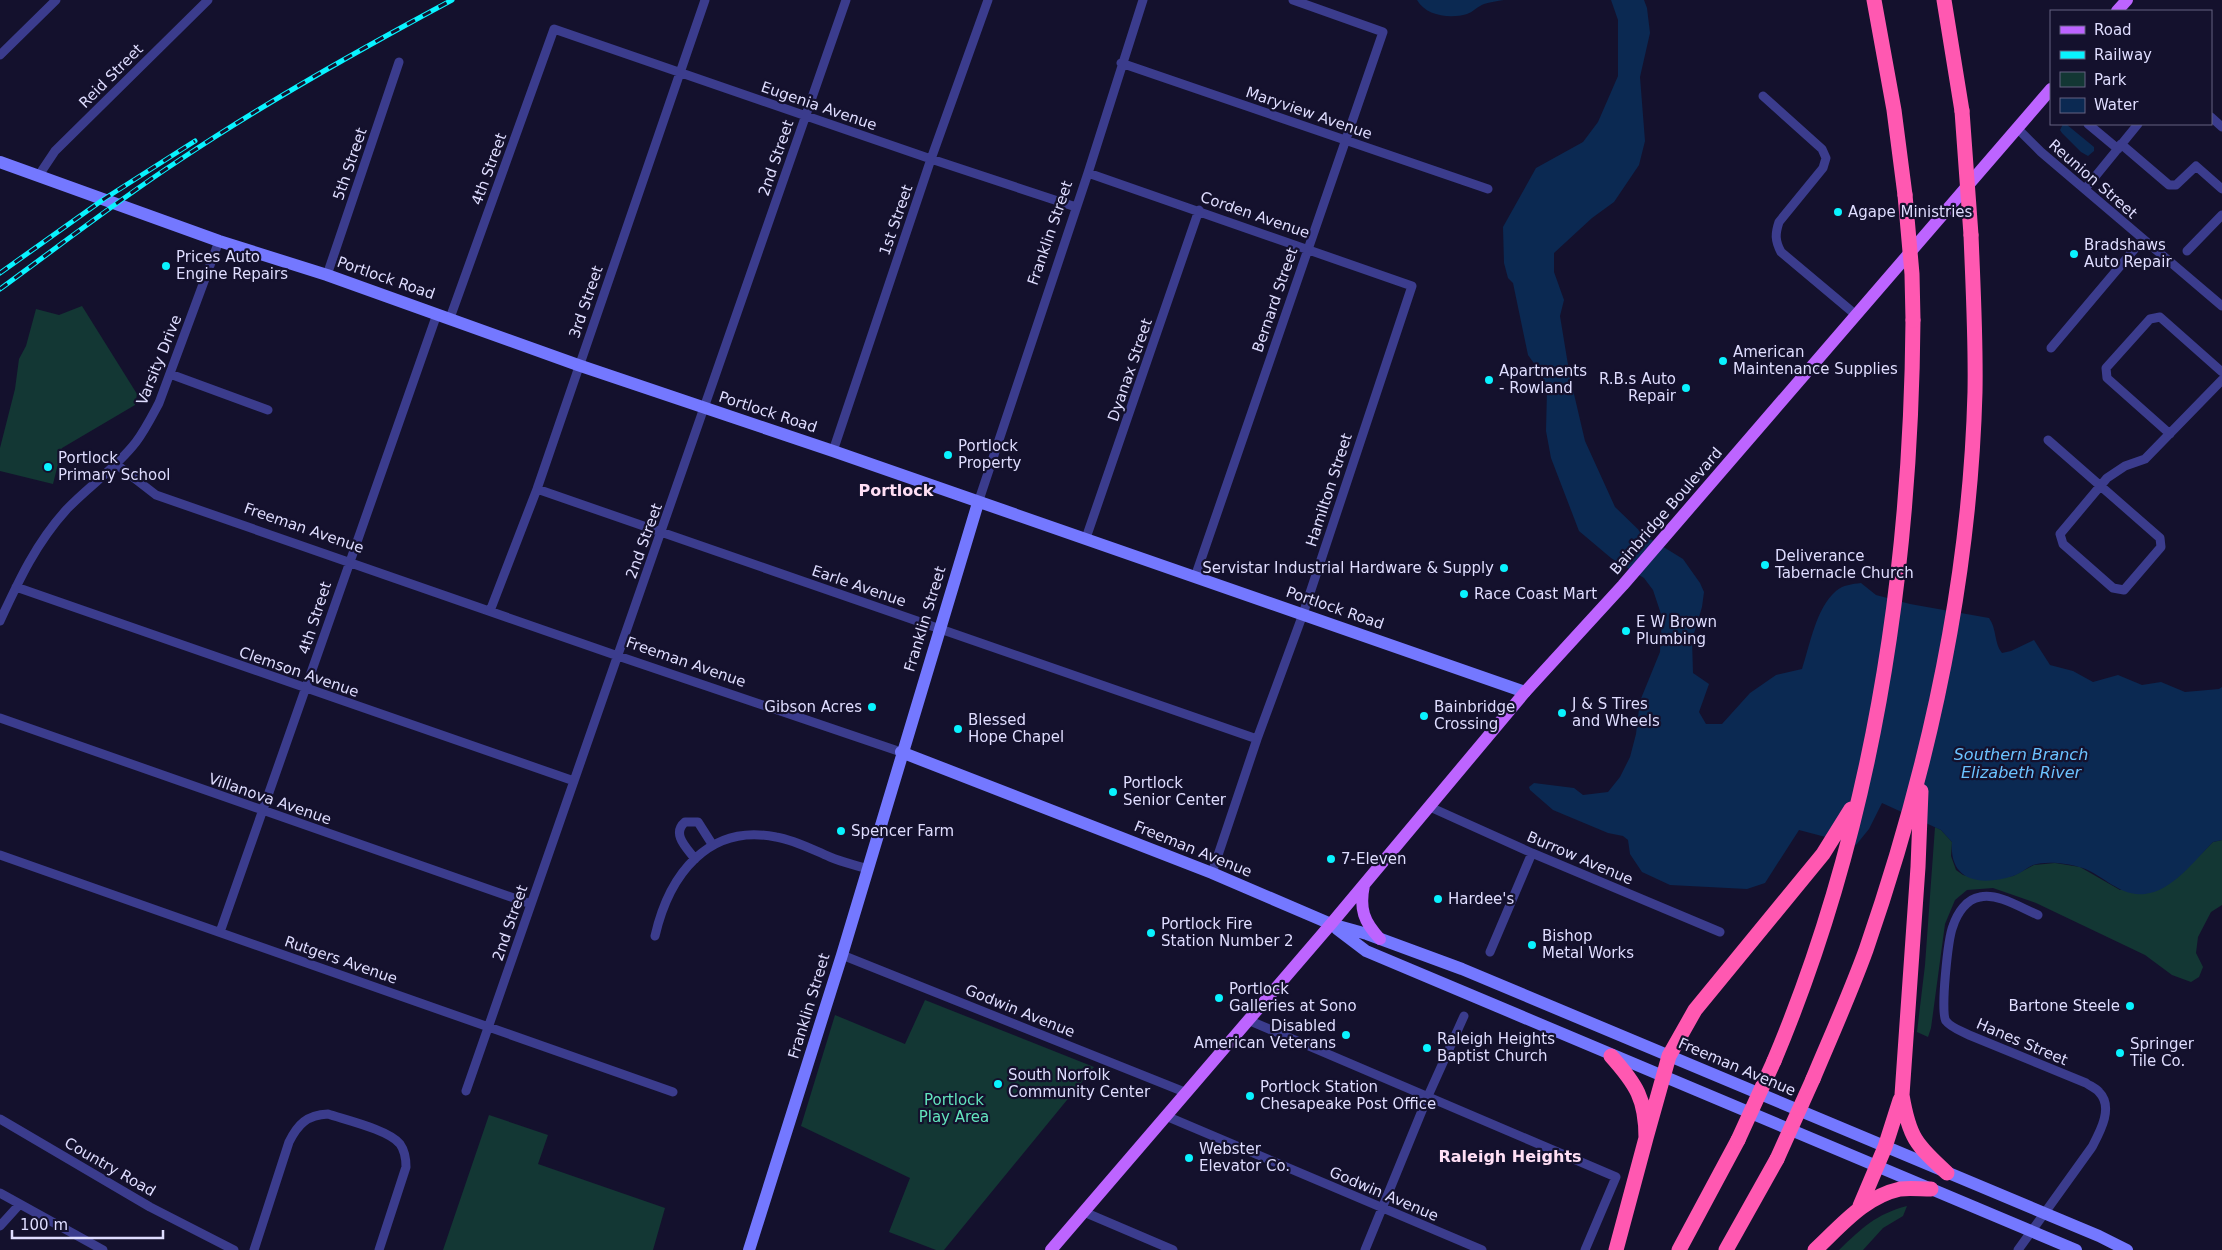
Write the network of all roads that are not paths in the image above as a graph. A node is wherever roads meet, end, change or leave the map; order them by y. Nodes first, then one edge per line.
1 (56, 0) edge
2 (208, 0) edge
3 (705, 0) edge
4 (846, 0) edge
5 (988, 0) edge
6 (1143, 0) edge
7 (1293, 0) edge
8 (1874, 0) edge
9 (1944, 0) edge
10 (2126, 0) edge
11 (2118, 10) edge
12 (554, 29) joint
13 (0, 55) edge
14 (399, 62) dead end
15 (1121, 63) junction
16 (680, 72) junction
17 (2050, 90) edge
18 (1763, 96) dead end
19 (805, 115) junction
20 (2212, 118) edge
21 (2089, 125) edge
22 (2137, 125) edge
23 (2222, 127) edge
24 (2017, 128) junction
25 (1345, 140) junction
26 (2120, 146) junction
27 (930, 159) junction
28 (0, 162) edge
29 (1088, 172) junction
30 (39, 175) junction
31 (1488, 189) dead end
32 (2086, 189) junction
33 (2222, 189) edge
34 (1076, 206) junction
35 (1199, 210) junction
36 (2222, 215) edge
37 (2143, 240) junction
38 (219, 241) junction
39 (1308, 249) junction
40 (2187, 251) dead end
41 (327, 275) junction
42 (1412, 286) joint
43 (2222, 306) edge
44 (437, 314) junction
45 (1856, 315) junction
46 (450, 318) junction
47 (2051, 348) dead end
48 (578, 365) junction
49 (2222, 372) edge
50 (170, 374) junction
51 (2222, 380) edge
52 (705, 408) junction
53 (268, 410) dead end
54 (2170, 434) junction
55 (2048, 440) dead end
56 (833, 451) junction
57 (116, 464) junction
58 (2101, 486) junction
59 (537, 489) junction
60 (978, 503) junction
61 (662, 532) junction
62 (1086, 538) junction
63 (349, 561) junction
64 (1195, 577) junction
65 (16, 587) junction
66 (490, 611) junction
67 (1303, 614) junction
68 (0, 621) edge
69 (939, 628) junction
70 (618, 656) junction
71 (306, 690) junction
72 (1525, 692) junction
73 (0, 718) edge
74 (1257, 739) junction
75 (902, 752) junction
76 (1923, 759) junction
77 (574, 781) junction
78 (1860, 792) junction
79 (1430, 807) junction
80 (264, 812) junction
81 (712, 844) junction
82 (1532, 853) junction
83 (0, 855) edge
84 (695, 859) junction
85 (867, 869) junction
86 (1212, 873) junction
87 (1364, 885) junction
88 (531, 904) junction
89 (2038, 915) dead end
90 (1331, 924) junction
91 (220, 932) junction
92 (1720, 932) dead end
93 (655, 936) dead end
94 (1380, 939) junction
95 (1490, 952) dead end
96 (842, 955) junction
97 (1464, 1016) dead end
98 (1248, 1020) junction
99 (489, 1027) junction
100 (1611, 1056) junction
101 (1669, 1056) junction
102 (1664, 1078) junction
103 (466, 1091) dead end
104 (673, 1092) dead end
105 (1187, 1093) junction
106 (1902, 1095) junction
107 (1428, 1096) junction
108 (1166, 1116) junction
109 (0, 1119) edge
110 (1646, 1138) junction
111 (1885, 1147) junction
112 (1877, 1167) junction
113 (1947, 1173) junction
114 (1931, 1189) junction
115 (0, 1194) edge
116 (19, 1205) junction
117 (1860, 1206) junction
118 (1382, 1208) junction
119 (1084, 1212) junction
120 (2044, 1213) junction
121 (0, 1226) edge
122 (2031, 1231) junction
123 (102, 1250) edge
124 (234, 1250) edge
125 (254, 1250) edge
126 (380, 1250) edge
127 (749, 1250) edge
128 (1051, 1250) edge
129 (1173, 1250) edge
130 (1365, 1250) edge
131 (1482, 1250) edge
132 (1585, 1250) edge
133 (1616, 1250) edge
134 (1679, 1250) edge
135 (1726, 1250) edge
136 (1815, 1250) edge
137 (2018, 1250) edge
138 (2076, 1250) edge
139 (2127, 1250) edge

1 - 13 street
2 - 30 street, Reid Street
3 - 16 street, 3rd Street
4 - 19 street, 2nd Street
5 - 27 street, 1st Street
6 - 15 street, Franklin Street
7 - 25 street, Bernard Street
8 - 78 highway, bridge
9 - 76 highway, bridge
10 - 11 main road
12 - 16 street, Eugenia Avenue
12 - 46 street, 4th Street
14 - 41 street, 5th Street
15 - 25 street, Maryview Avenue
15 - 29 street, Franklin Street
16 - 19 street, Eugenia Avenue
16 - 48 street, 3rd Street
17 - 24 main road, Bainbridge Boulevard
18 - 45 street
19 - 27 street, Eugenia Avenue
19 - 52 street, 2nd Street
20 - 23 street
21 - 26 street
22 - 26 street
24 - 32 street, Reunion Street
24 - 45 main road, Bainbridge Boulevard
25 - 31 street, Maryview Avenue
25 - 39 street, Bernard Street
26 - 32 street
26 - 33 street
27 - 34 street, Eugenia Avenue
27 - 56 street, 1st Street
28 - 30 main road, Portlock Road
29 - 34 street, Franklin Street
29 - 35 street, Corden Avenue
30 - 38 main road, Portlock Road
32 - 37 street, Reunion Street
34 - 60 street, Franklin Street
35 - 39 street, Corden Avenue
35 - 62 street, Dyanax Street
36 - 40 street
37 - 43 street, Reunion Street
37 - 47 street
38 - 41 main road, Portlock Road
38 - 50 street, Varsity Drive
39 - 42 street, Corden Avenue
39 - 64 street, Bernard Street
41 - 44 main road, Portlock Road
42 - 67 street, Hamilton Street
44 - 46 main road, Portlock Road
44 - 63 street, 4th Street
45 - 72 main road, Bainbridge Boulevard
46 - 48 main road, Portlock Road
48 - 52 main road, Portlock Road
48 - 59 street, 3rd Street
49 - 54 street
50 - 53 street
50 - 57 street, Varsity Drive
51 - 54 street
52 - 56 main road, Portlock Road
52 - 61 street, 2nd Street
54 - 58 street
55 - 58 street
56 - 60 main road, Portlock Road
57 - 63 street, Freeman Avenue
57 - 65 street, Varsity Drive
58 - 58 street
59 - 61 street, Earle Avenue
59 - 66 street, 3rd Street
60 - 62 main road, Portlock Road
60 - 69 main road, Franklin Street
61 - 69 street, Earle Avenue
61 - 70 street, 2nd Street
62 - 64 main road, Portlock Road
63 - 66 street, Freeman Avenue
63 - 71 street, 4th Street
64 - 67 main road, Portlock Road
65 - 68 street, Varsity Drive
65 - 71 street, Clemson Avenue
66 - 70 street, Freeman Avenue
67 - 72 main road, Portlock Road
67 - 74 street, Hamilton Street
69 - 74 street, Earle Avenue
69 - 75 main road, Franklin Street
70 - 75 street, Freeman Avenue
70 - 77 street, 2nd Street
71 - 77 street, Clemson Avenue
71 - 80 street, 4th Street
72 - 79 main road, Bainbridge Boulevard
73 - 80 street, Villanova Avenue
74 - 86 street, Hamilton Street
75 - 85 main road, Franklin Street
75 - 86 main road, Freeman Avenue
76 - 106 highway
76 - 135 highway, bridge
77 - 88 street, 2nd Street
78 - 101 highway
78 - 134 highway, bridge
79 - 82 street, Burrow Avenue
79 - 87 main road, Bainbridge Boulevard
80 - 88 street, Villanova Avenue
80 - 91 street, 4th Street
81 - 84 street
81 - 84 street
81 - 85 street
82 - 92 street, Burrow Avenue
82 - 95 street
83 - 91 street, Rutgers Avenue
84 - 93 street
85 - 96 main road, Franklin Street
86 - 90 main road, Freeman Avenue
87 - 90 main road, Bainbridge Boulevard
87 - 94 main road
88 - 99 street, 2nd Street
89 - 120 street, Hanes Street
90 - 94 main road, Freeman Avenue
90 - 98 main road, Bainbridge Boulevard
90 - 100 main road, Freeman Avenue
91 - 99 street, Rutgers Avenue
94 - 101 main road, Freeman Avenue
96 - 105 street, Godwin Avenue
96 - 127 main road, Franklin Street
97 - 107 street
98 - 105 main road, Bainbridge Boulevard
98 - 107 street
99 - 103 street, 2nd Street
99 - 104 street, Rutgers Avenue
100 - 102 main road, Freeman Avenue
100 - 110 highway
101 - 102 highway
101 - 111 main road, Freeman Avenue
102 - 110 highway
102 - 112 main road, Freeman Avenue
105 - 108 main road, Bainbridge Boulevard
106 - 111 highway
106 - 113 highway
107 - 118 street
107 - 132 street
108 - 118 street, Godwin Avenue
108 - 119 main road, Bainbridge Boulevard
109 - 124 street, Country Road
110 - 133 highway
111 - 112 highway
111 - 113 main road, Freeman Avenue
112 - 114 main road, Freeman Avenue
112 - 117 highway
113 - 120 main road, Freeman Avenue
114 - 117 highway
114 - 122 main road, Freeman Avenue
115 - 116 street
116 - 121 street
116 - 123 street
117 - 136 highway
118 - 130 street
118 - 131 street, Godwin Avenue
119 - 128 main road, Bainbridge Boulevard
119 - 129 street
120 - 122 street, Hanes Street
120 - 139 main road, Freeman Avenue
122 - 137 street, Hanes Street
122 - 138 main road, Freeman Avenue
125 - 126 street

